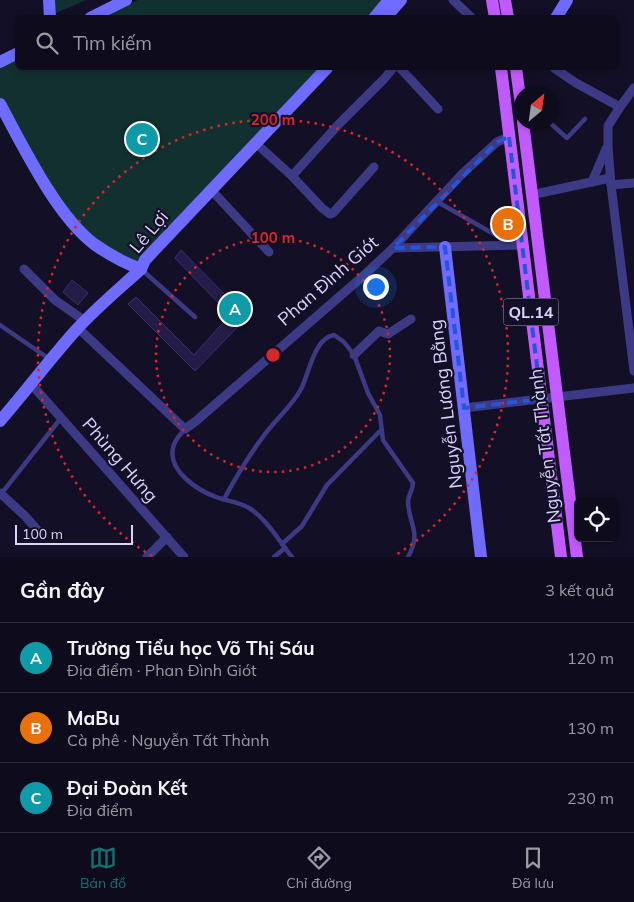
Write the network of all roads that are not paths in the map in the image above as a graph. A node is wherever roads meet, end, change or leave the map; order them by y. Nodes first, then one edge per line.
1 (50, 0) edge
2 (126, 0) edge
3 (389, 0) edge
4 (401, 0) edge
5 (453, 0) edge
6 (492, 0) edge
7 (505, 0) edge
8 (566, 0) edge
9 (50, 15) edge
10 (96, 15) edge
11 (376, 15) edge
12 (388, 15) edge
13 (469, 15) edge
14 (494, 15) edge
15 (508, 15) edge
16 (558, 15) edge
17 (15, 54) edge
18 (1, 60) edge
19 (325, 70) edge
20 (334, 70) edge
21 (391, 70) edge
22 (402, 70) edge
23 (501, 70) edge
24 (516, 70) edge
25 (557, 70) edge
26 (518, 85) edge
27 (634, 89) edge
28 (0, 104) edge
29 (620, 107) junction
30 (438, 109) dead end
31 (585, 120) dead end
32 (524, 130) edge
33 (558, 130) edge
34 (509, 137) junction
35 (258, 144) junction
36 (608, 146) junction
37 (374, 167) dead end
38 (292, 176) junction
39 (610, 181) junction
40 (592, 182) junction
41 (634, 183) edge
42 (215, 194) junction
43 (532, 195) junction
44 (436, 201) junction
45 (523, 245) junction
46 (507, 246) junction
47 (445, 247) junction
48 (393, 248) junction
49 (269, 252) dead end
50 (24, 269) dead end
51 (141, 269) junction
52 (195, 317) dead end
53 (411, 319) dead end
54 (81, 324) junction
55 (0, 325) edge
56 (632, 336) edge
57 (354, 355) junction
58 (50, 359) junction
59 (634, 371) edge
60 (32, 384) junction
61 (634, 388) edge
62 (557, 397) junction
63 (541, 399) junction
64 (464, 408) junction
65 (61, 418) junction
66 (0, 421) edge
67 (185, 429) junction
68 (381, 430) junction
69 (0, 494) edge
70 (224, 499) junction
71 (41, 534) dead end
72 (166, 538) junction
73 (284, 546) junction
74 (147, 557) edge
75 (184, 557) edge
76 (274, 557) edge
77 (292, 557) edge
78 (408, 557) edge
79 (481, 557) edge
80 (561, 557) edge
81 (576, 557) edge

1 - 9 street
2 - 10 street
3 - 11 street
4 - 12 street
5 - 13 street
6 - 14 main road
7 - 15 main road
8 - 16 street
17 - 18 street
19 - 35 street, Lê Lợi
20 - 35 street
21 - 38 street
22 - 30 street
23 - 34 main road, Nguyễn Tất Thành / QL.14
24 - 26 main road
25 - 29 street
27 - 29 street
28 - 51 street
29 - 36 street
31 - 33 lane
32 - 43 main road, Nguyễn Tất Thành / QL.14
34 - 44 street, Phan Đình Giót
34 - 45 main road, Nguyễn Tất Thành / QL.14
35 - 38 street
35 - 42 street
35 - 51 street, Lê Lợi
36 - 39 street
36 - 40 street
37 - 38 street
39 - 40 street
39 - 41 street
39 - 56 street
40 - 43 street
42 - 49 street
42 - 51 street
43 - 62 main road, Nguyễn Tất Thành / QL.14
44 - 46 lane
44 - 48 street, Phan Đình Giót
45 - 46 street
45 - 63 main road, Nguyễn Tất Thành / QL.14
46 - 47 street
47 - 48 street
47 - 64 street, Nguyễn Lương Bằng
48 - 67 street, Phan Đình Giót
50 - 54 street
51 - 52 lane
51 - 54 street, Lê Lợi
53 - 57 street
54 - 58 street, Lê Lợi
54 - 67 street
55 - 58 lane
56 - 59 street
57 - 68 lane
57 - 70 lane
58 - 60 street, Lê Lợi
60 - 65 street, Phùng Hưng
60 - 66 street, Lê Lợi
61 - 62 street
62 - 63 street
62 - 81 main road, Nguyễn Tất Thành / QL.14
63 - 64 street
63 - 80 main road, Nguyễn Tất Thành / QL.14
64 - 79 street, Nguyễn Lương Bằng
65 - 69 lane
65 - 72 street, Phùng Hưng
67 - 70 lane
68 - 73 lane
68 - 78 lane
69 - 71 street
70 - 73 lane
72 - 74 street
72 - 75 street, Phùng Hưng
73 - 76 lane
73 - 77 lane

